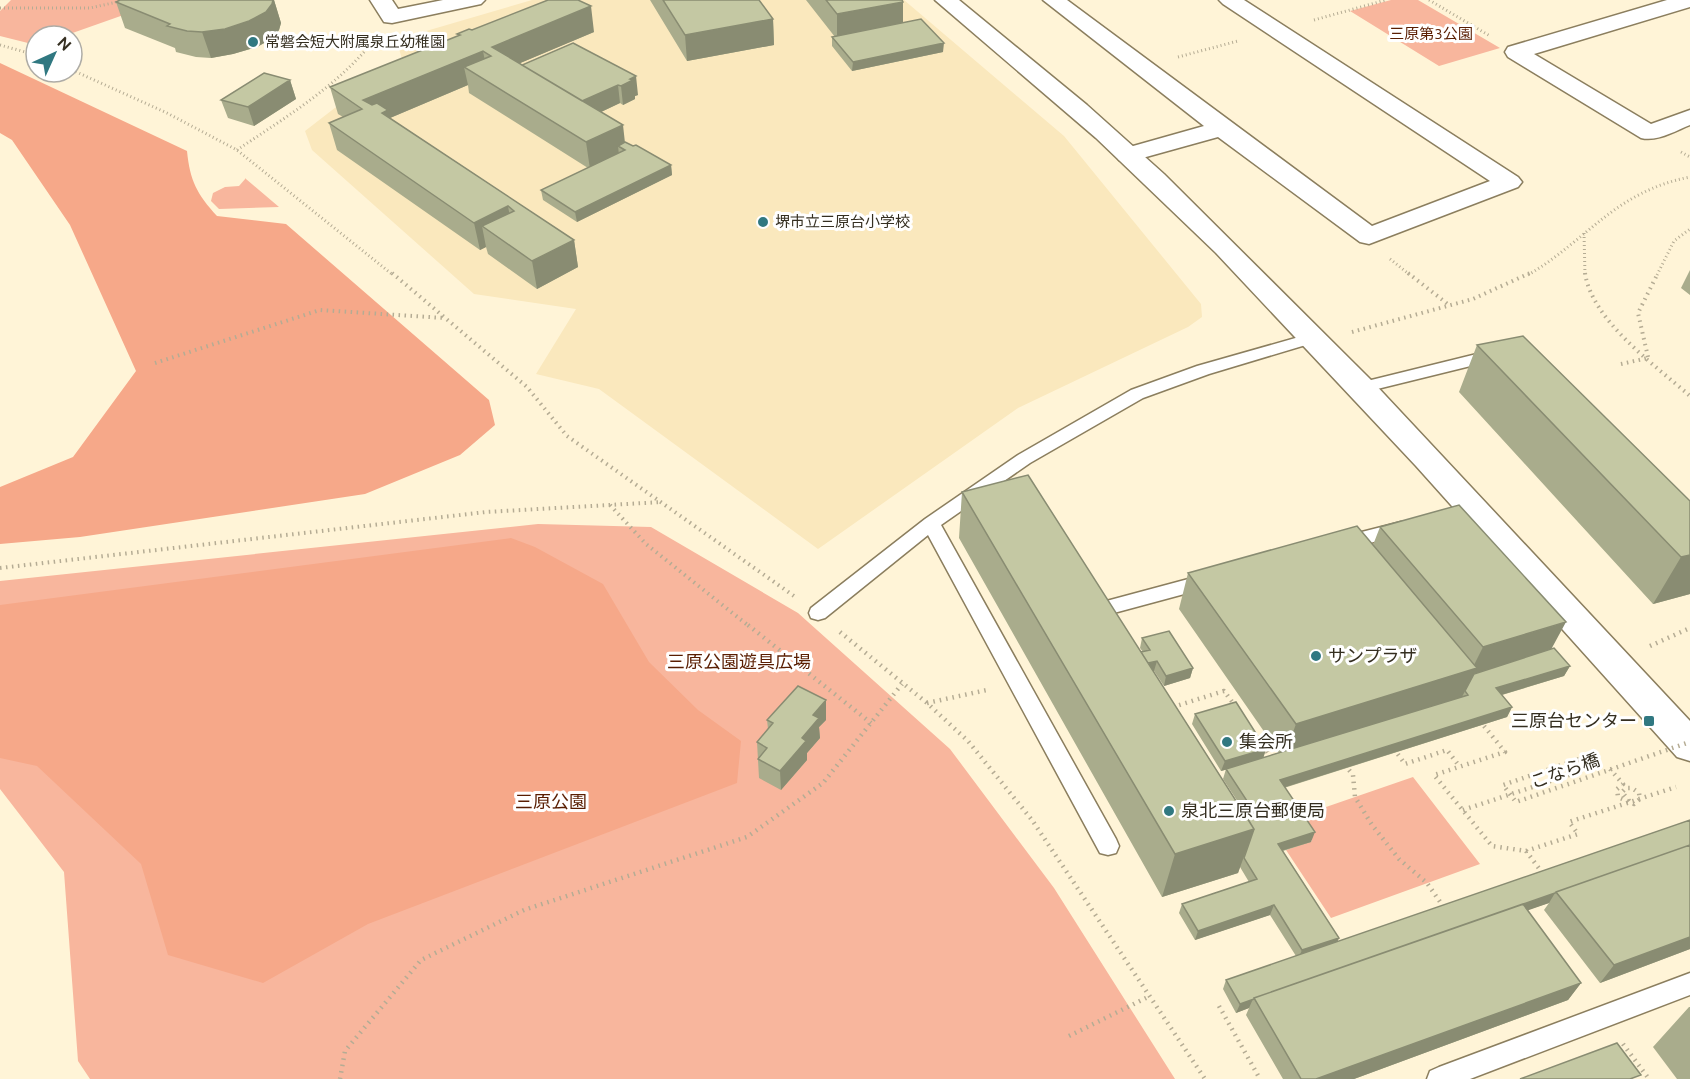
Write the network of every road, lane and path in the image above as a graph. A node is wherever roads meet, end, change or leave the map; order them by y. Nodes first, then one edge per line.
1 (126, 0) edge
2 (474, 0) edge
3 (946, 0) edge
4 (1054, 0) edge
5 (1230, 0) edge
6 (1429, 0) edge
7 (1690, 0) edge
8 (0, 8) edge
9 (386, 9) edge
10 (0, 45) edge
11 (24, 52) edge
12 (1516, 52) junction
13 (84, 75) edge
14 (1690, 117) edge
15 (1222, 129) junction
16 (237, 150) junction
17 (1128, 155) junction
18 (1690, 177) edge
19 (1690, 228) edge
20 (1584, 232) junction
21 (1368, 235) junction
22 (1449, 305) junction
23 (445, 318) junction
24 (1343, 334) dead end
25 (1313, 338) junction
26 (1648, 358) junction
27 (1513, 360) edge
28 (155, 363) dead end
29 (1621, 364) dead end
30 (1361, 388) junction
31 (1690, 396) edge
32 (663, 502) junction
33 (610, 505) junction
34 (1423, 522) edge
35 (931, 523) junction
36 (1326, 548) edge
37 (0, 568) edge
38 (1222, 577) edge
39 (1099, 610) edge
40 (818, 614) junction
41 (1690, 628) edge
42 (1644, 649) dead end
43 (902, 684) junction
44 (972, 693) dead end
45 (927, 703) junction
46 (1172, 708) edge
47 (1242, 716) edge
48 (1476, 716) edge
49 (871, 723) junction
50 (1690, 741) edge
51 (1260, 742) edge
52 (1390, 744) edge
53 (1690, 746) edge
54 (1341, 760) edge
55 (1460, 767) junction
56 (1279, 769) edge
57 (1610, 769) junction
58 (1676, 787) dead end
59 (1630, 802) junction
60 (1463, 810) junction
61 (1108, 846) dead end
62 (1526, 851) junction
63 (1550, 882) edge
64 (1450, 916) edge
65 (1690, 984) edge
66 (1150, 996) junction
67 (1219, 1006) dead end
68 (1069, 1036) dead end
69 (340, 1079) edge
70 (1205, 1079) edge
71 (1260, 1079) edge
72 (1439, 1079) edge

1 - 8 path
2 - 9 street
3 - 17 street
4 - 15 street
5 - 21 street
6 - 12 path
7 - 12 street
9 - 16 path
10 - 11 path
12 - 14 street
13 - 16 path
15 - 17 street
15 - 21 street
16 - 23 path
17 - 25 street
18 - 20 path
19 - 26 path
20 - 22 path
20 - 26 path
21 - 22 path
22 - 24 path
23 - 28 path
23 - 32 path
25 - 30 street
25 - 35 lane
26 - 29 path
26 - 31 path
27 - 30 lane
30 - 53 street
32 - 33 path
32 - 40 path
33 - 37 path
33 - 49 path
34 - 36 lane
35 - 40 lane
35 - 61 lane
38 - 39 lane
40 - 43 path
41 - 42 path
43 - 45 path
43 - 49 path
44 - 45 path
45 - 66 path
46 - 47 path
48 - 55 path
49 - 69 path
50 - 57 path, こなら橋, bridge
51 - 56 path
52 - 55 path
54 - 64 path
55 - 60 path
57 - 59 path, bridge
57 - 60 path, こなら橋, bridge
58 - 59 path
59 - 62 path
60 - 62 path
62 - 63 path
65 - 72 lane
66 - 68 path
66 - 70 path
67 - 71 path

